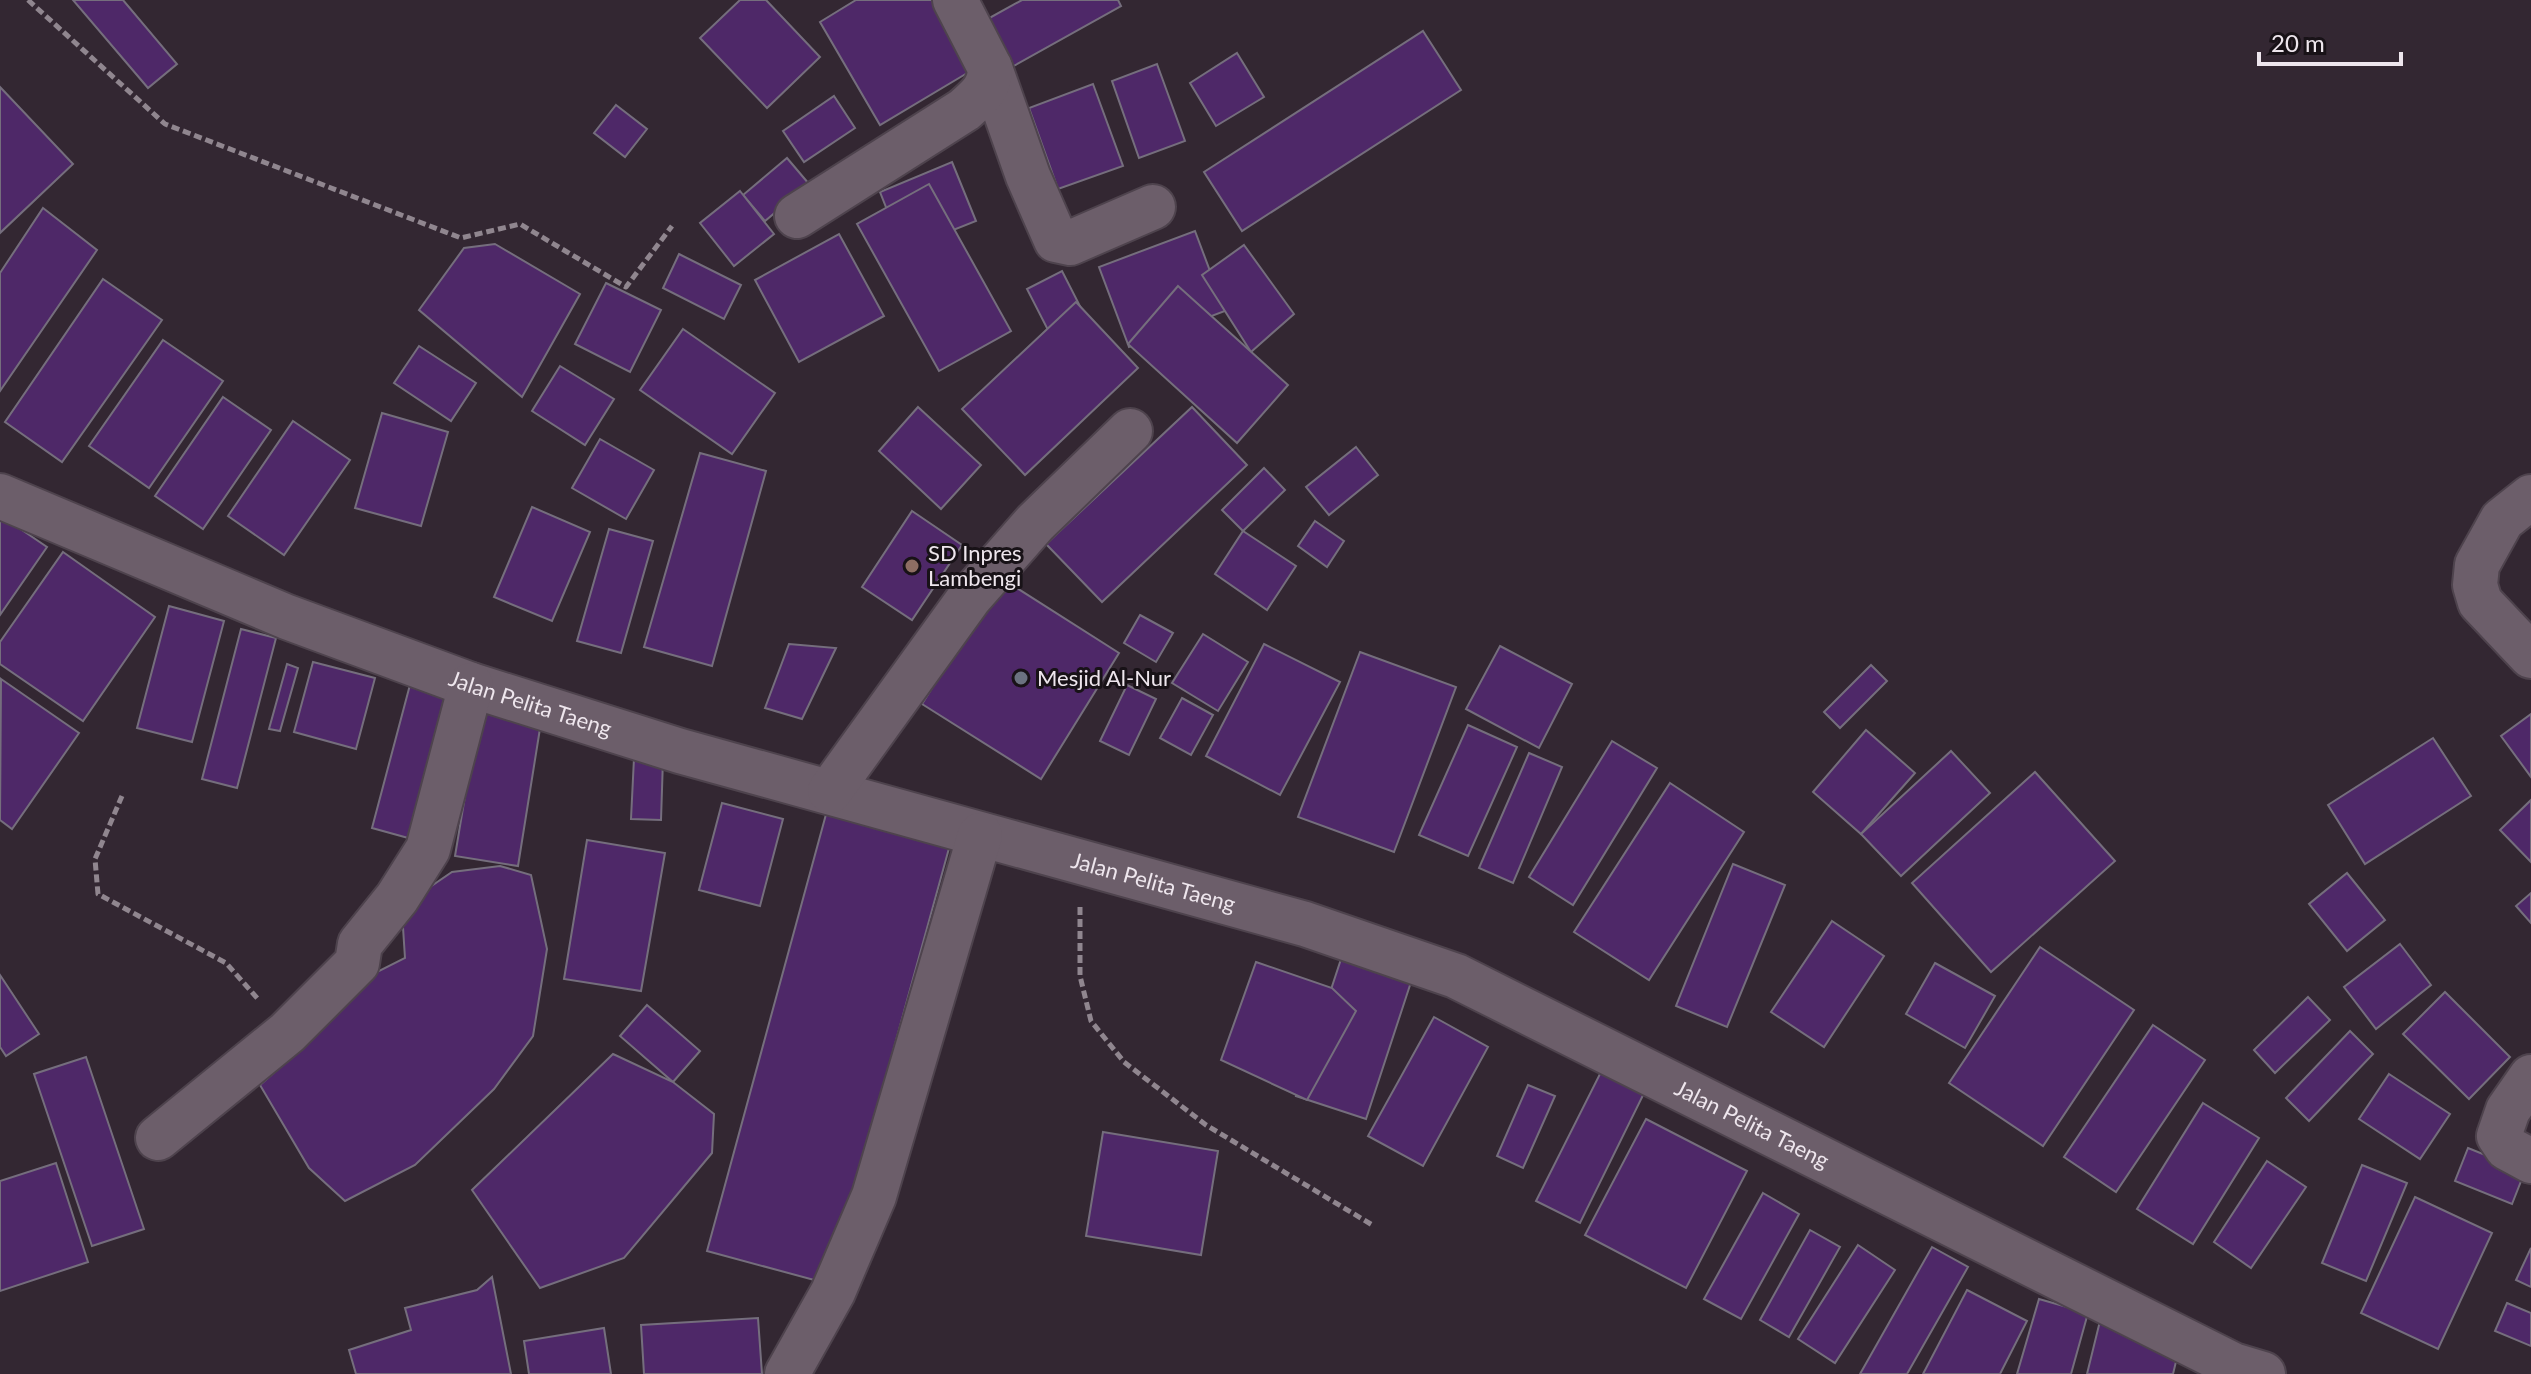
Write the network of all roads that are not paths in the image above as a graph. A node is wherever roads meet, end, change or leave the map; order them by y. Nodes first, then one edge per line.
1 (955, 0) edge
2 (990, 68) junction
3 (1153, 207) dead end
4 (797, 216) dead end
5 (1130, 431) dead end
6 (0, 496) edge
7 (2531, 497) edge
8 (2531, 656) edge
9 (471, 685) junction
10 (830, 791) junction
11 (980, 835) junction
12 (2531, 1077) edge
13 (158, 1138) dead end
14 (2531, 1161) edge
15 (787, 1374) edge
16 (2263, 1374) edge

1 - 2 street
2 - 3 street
2 - 4 street
5 - 10 street
6 - 9 street, Jalan Pelita Taeng
7 - 8 street
9 - 10 street, Jalan Pelita Taeng
9 - 13 street
10 - 11 street, Jalan Pelita Taeng
11 - 15 street
11 - 16 street, Jalan Pelita Taeng
12 - 14 street

